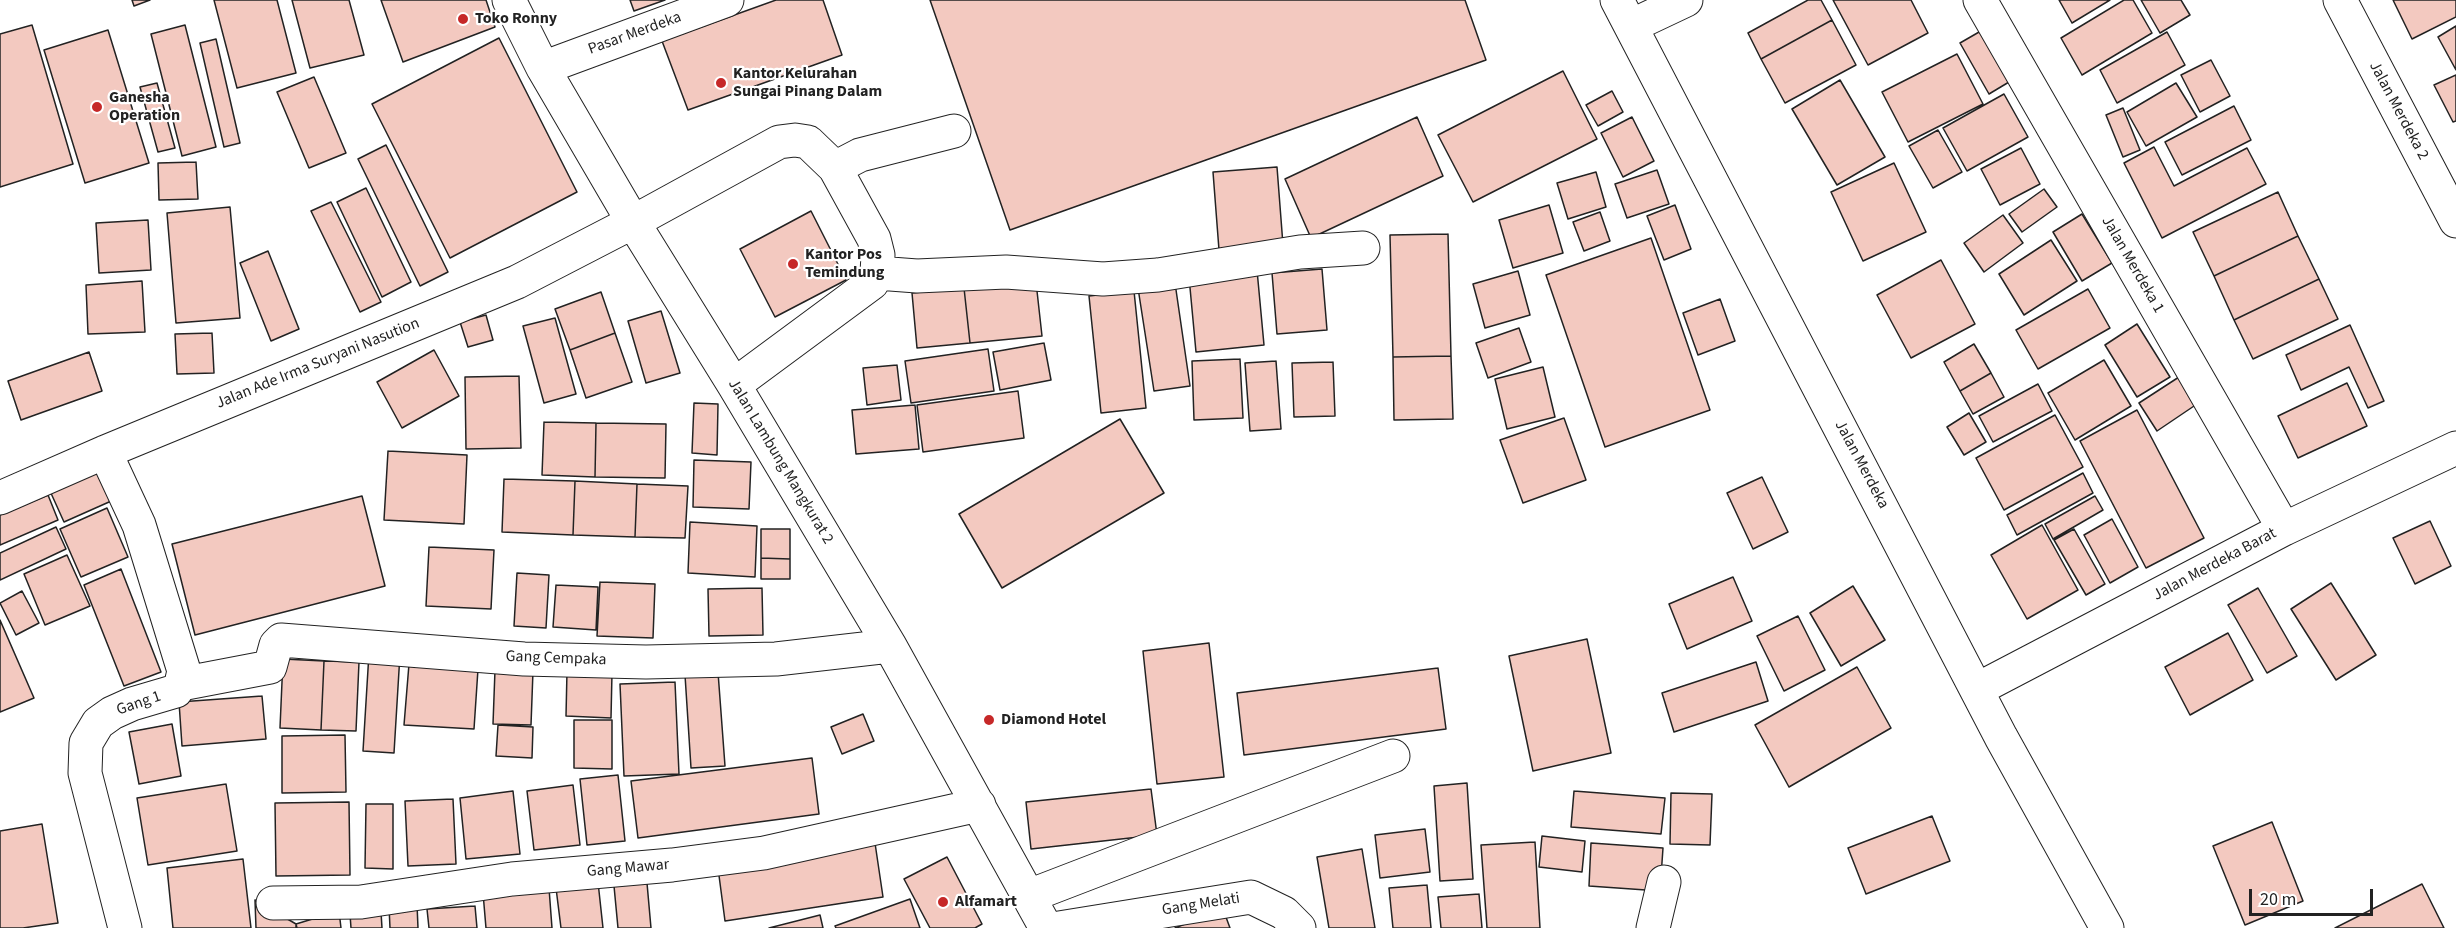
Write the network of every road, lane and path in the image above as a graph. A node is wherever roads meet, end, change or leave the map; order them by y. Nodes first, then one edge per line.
1 (509, 0) edge
2 (727, 0) edge
3 (1686, 0) edge
4 (1980, 0) edge
5 (2340, 0) edge
6 (1624, 13) edge
7 (543, 68) junction
8 (954, 131) dead end
9 (835, 168) junction
10 (2456, 221) edge
11 (633, 222) junction
12 (1363, 248) dead end
13 (877, 273) junction
14 (734, 385) junction
15 (2456, 448) edge
16 (105, 452) junction
17 (0, 498) edge
18 (2284, 529) junction
19 (890, 646) junction
20 (181, 684) junction
21 (1978, 689) junction
22 (1393, 756) dead end
23 (979, 806) junction
24 (1664, 882) dead end
25 (1029, 896) junction
26 (273, 903) dead end
27 (125, 928) edge
28 (1046, 928) edge
29 (1059, 928) edge
30 (1299, 928) edge
31 (1653, 928) edge
32 (2107, 928) edge

1 - 7 street, Jalan Lambung Mangkurat 2
2 - 7 street, Pasar Merdeka
3 - 6 street
4 - 18 street, Jalan Merdeka 1
5 - 10 street, Jalan Merdeka 2
6 - 21 street, Jalan Merdeka
7 - 11 street, Jalan Lambung Mangkurat 2
8 - 9 street
9 - 11 street, Jalan Ade Irma Suryani Nasution
9 - 13 street, Jalan Ade Irma Suryani Nasution
11 - 14 street, Jalan Lambung Mangkurat 2
11 - 16 street, Jalan Ade Irma Suryani Nasution
12 - 13 street
13 - 14 street
14 - 19 street, Jalan Lambung Mangkurat 2
15 - 18 street, Jalan Merdeka Barat
16 - 17 street, Jalan Ade Irma Suryani Nasution
16 - 20 street, Gang 1
18 - 21 street, Jalan Merdeka Barat
19 - 20 street, Gang Cempaka
19 - 23 street, Jalan Lambung Mangkurat 2
20 - 27 street, Gang 1
21 - 32 street, Jalan Merdeka
22 - 25 street
23 - 25 street, Jalan Lambung Mangkurat 2
23 - 26 street, Gang Mawar
24 - 31 street
25 - 28 street, Jalan Lambung Mangkurat 2
29 - 30 street, Gang Melati

